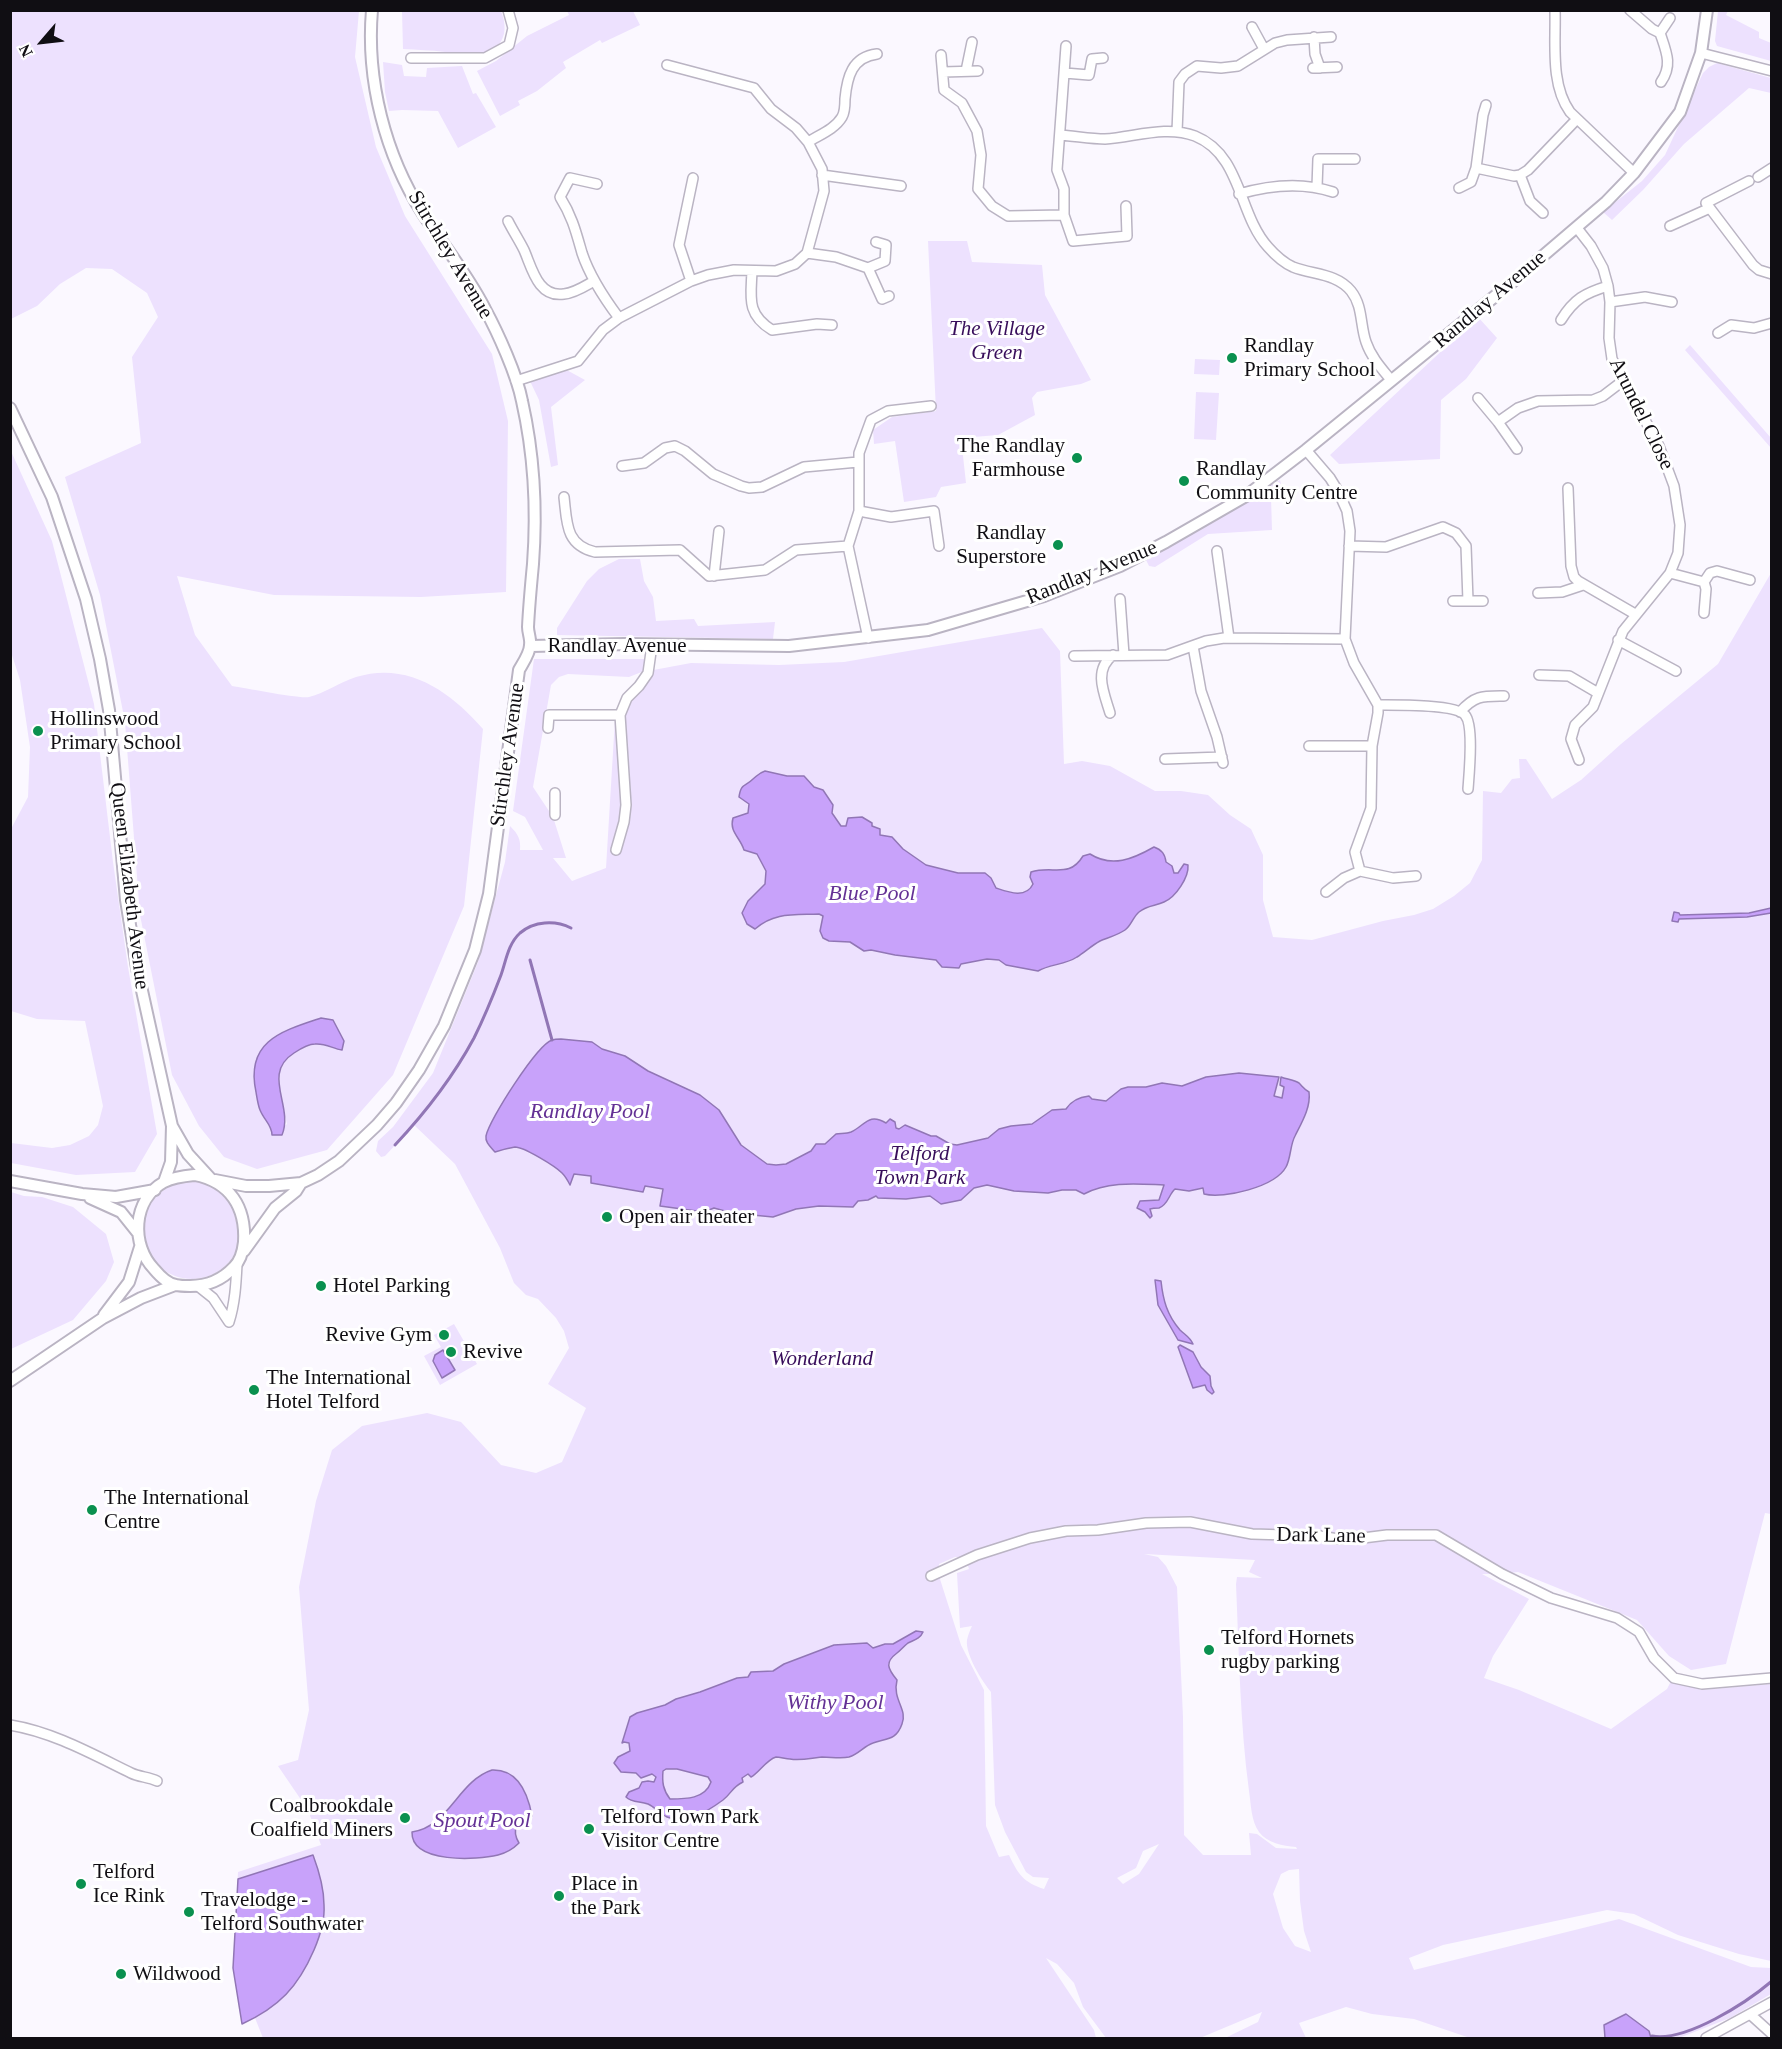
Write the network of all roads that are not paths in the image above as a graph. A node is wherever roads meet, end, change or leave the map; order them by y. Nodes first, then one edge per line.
1 (372, 10) edge
2 (508, 10) edge
3 (1555, 10) edge
4 (1630, 10) edge
5 (1707, 10) edge
6 (1670, 18) dead end
7 (1252, 27) dead end
8 (1660, 33) junction
9 (1314, 37) junction
10 (1330, 37) dead end
11 (972, 42) dead end
12 (1066, 46) dead end
13 (1264, 49) junction
14 (1701, 53) junction
15 (877, 54) dead end
16 (941, 55) dead end
17 (411, 58) dead end
18 (1103, 58) dead end
19 (667, 65) dead end
20 (1337, 67) dead end
21 (966, 71) junction
22 (978, 71) dead end
23 (1772, 71) edge
24 (943, 72) junction
25 (1065, 73) junction
26 (1661, 81) dead end
27 (1486, 105) dead end
28 (1577, 119) junction
29 (1177, 132) junction
30 (1060, 135) junction
31 (808, 142) junction
32 (1355, 159) dead end
33 (1476, 168) junction
34 (1772, 168) edge
35 (1634, 173) junction
36 (822, 175) junction
37 (1520, 176) junction
38 (693, 178) dead end
39 (597, 184) dead end
40 (901, 186) dead end
41 (1317, 187) junction
42 (1459, 188) dead end
43 (1333, 192) dead end
44 (1239, 194) junction
45 (1126, 206) dead end
46 (1708, 206) junction
47 (1543, 213) dead end
48 (1064, 214) junction
49 (508, 221) dead end
50 (1670, 226) dead end
51 (1577, 228) junction
52 (876, 242) dead end
53 (807, 253) junction
54 (868, 268) junction
55 (752, 271) junction
56 (1772, 274) edge
57 (594, 281) junction
58 (691, 281) junction
59 (1608, 286) junction
60 (890, 296) dead end
61 (1610, 302) junction
62 (1672, 302) dead end
63 (619, 318) junction
64 (1562, 320) dead end
65 (1772, 323) edge
66 (832, 325) dead end
67 (1718, 333) dead end
68 (1391, 380) junction
69 (1623, 380) junction
70 (516, 381) junction
71 (1478, 398) dead end
72 (931, 406) dead end
73 (10, 408) edge
74 (1498, 422) junction
75 (1517, 449) dead end
76 (1306, 450) junction
77 (858, 462) junction
78 (622, 466) dead end
79 (1568, 488) dead end
80 (564, 497) dead end
81 (859, 511) junction
82 (719, 531) dead end
83 (848, 546) junction
84 (939, 546) dead end
85 (1349, 546) junction
86 (1217, 551) dead end
87 (1670, 573) junction
88 (714, 576) junction
89 (1750, 580) dead end
90 (1704, 582) junction
91 (1583, 585) junction
92 (1538, 592) dead end
93 (1120, 599) dead end
94 (1453, 601) dead end
95 (1468, 601) junction
96 (1483, 601) dead end
97 (1704, 612) dead end
98 (1635, 614) junction
99 (868, 638) junction
100 (1230, 638) junction
101 (1345, 639) junction
102 (1618, 640) junction
103 (652, 645) junction
104 (531, 646) junction
105 (1193, 646) junction
106 (1113, 655) junction
107 (1124, 655) junction
108 (1074, 656) dead end
109 (1676, 671) dead end
110 (1539, 675) dead end
111 (1598, 693) junction
112 (1504, 696) dead end
113 (548, 705) dead end
114 (1378, 705) junction
115 (1460, 712) junction
116 (1110, 713) dead end
117 (549, 715) junction
118 (620, 715) junction
119 (548, 728) dead end
120 (1309, 746) dead end
121 (1372, 746) junction
122 (1165, 759) dead end
123 (1579, 760) dead end
124 (1468, 789) dead end
125 (555, 793) dead end
126 (555, 815) dead end
127 (616, 850) dead end
128 (1360, 871) junction
129 (1416, 876) dead end
130 (1326, 892) dead end
131 (172, 1126) junction
132 (213, 1179) junction
133 (10, 1180) edge
134 (164, 1182) junction
135 (301, 1183) junction
136 (155, 1190) junction
137 (82, 1194) junction
138 (137, 1232) junction
139 (140, 1247) junction
140 (243, 1252) junction
141 (237, 1264) junction
142 (175, 1286) junction
143 (198, 1286) junction
144 (103, 1318) junction
145 (10, 1381) edge
146 (931, 1576) dead end
147 (1772, 1678) edge
148 (10, 1725) edge
149 (157, 1781) dead end
150 (1772, 2002) edge
151 (1751, 2015) junction
152 (1772, 2034) edge
153 (1706, 2038) edge

1 - 70 street, Stirchley Avenue
2 - 17 street
3 - 28 street
4 - 8 street
5 - 14 street, Randlay Avenue
6 - 8 street
7 - 13 street
8 - 26 street
9 - 10 street
9 - 13 street
9 - 20 street
11 - 21 street
12 - 25 street
13 - 29 street
14 - 23 street
14 - 35 street, Randlay Avenue
15 - 31 street
16 - 24 street
18 - 25 street
19 - 31 street
21 - 22 street
21 - 24 street
24 - 48 street
25 - 30 street
27 - 33 street
28 - 35 street
28 - 37 street
29 - 30 street
29 - 44 street
30 - 48 street
31 - 36 street
32 - 41 street
33 - 37 street
33 - 42 street
34 - 46 street
35 - 51 street, Randlay Avenue
36 - 40 street
36 - 53 street
37 - 47 street
38 - 58 street
39 - 57 street
41 - 43 street
41 - 44 street
44 - 68 street
45 - 48 street
46 - 50 street
46 - 56 street
49 - 57 street
51 - 59 street, Arundel Close
51 - 68 street, Randlay Avenue
52 - 54 street
53 - 54 street
53 - 55 street
54 - 60 street
55 - 58 street
55 - 66 street
57 - 63 street
58 - 63 street
59 - 61 street, Arundel Close
59 - 64 street
61 - 62 street
61 - 69 street, Arundel Close
63 - 70 street
65 - 67 street
68 - 76 street, Randlay Avenue
69 - 74 street
69 - 87 street, Arundel Close
70 - 104 street, Stirchley Avenue
71 - 74 street
72 - 77 street
73 - 131 street, Queen Elizabeth Avenue
74 - 75 street
76 - 85 street
76 - 99 street, Randlay Avenue
77 - 78 street
77 - 81 street
79 - 91 street
80 - 88 street
81 - 83 street
81 - 84 street
82 - 88 street
83 - 88 street
83 - 99 street
85 - 95 street
85 - 101 street
86 - 100 street
87 - 90 street
87 - 98 street, Arundel Close
89 - 90 street
90 - 97 street
91 - 92 street
91 - 98 street
93 - 107 street
94 - 95 street
95 - 96 street
98 - 102 street, Arundel Close
99 - 103 street, Randlay Avenue
100 - 101 street
100 - 105 street
101 - 114 street
102 - 109 street
102 - 111 street, Arundel Close
103 - 104 street, Randlay Avenue
103 - 118 street
104 - 135 street, Stirchley Avenue
105 - 107 street
105 - 122 street
106 - 107 street
106 - 108 street
106 - 116 street
110 - 111 street
111 - 123 street, Arundel Close
112 - 115 street
113 - 117 street
114 - 115 street
114 - 121 street
115 - 124 street
117 - 118 street
117 - 119 street
118 - 127 street
120 - 121 street
121 - 128 street
125 - 126 street
128 - 129 street
128 - 130 street
131 - 132 street, Queen Elizabeth Avenue
131 - 134 street, Queen Elizabeth Avenue
132 - 134 street
132 - 135 street
132 - 140 street
133 - 137 street
134 - 136 street
135 - 140 street
136 - 137 street
136 - 138 street
137 - 138 street
138 - 139 street
139 - 142 street
139 - 144 street
140 - 141 street
141 - 143 street
141 - 143 street
142 - 143 street
142 - 144 street
144 - 145 street
146 - 147 street, Dark Lane
148 - 149 street
150 - 151 street
151 - 152 street
151 - 153 street

